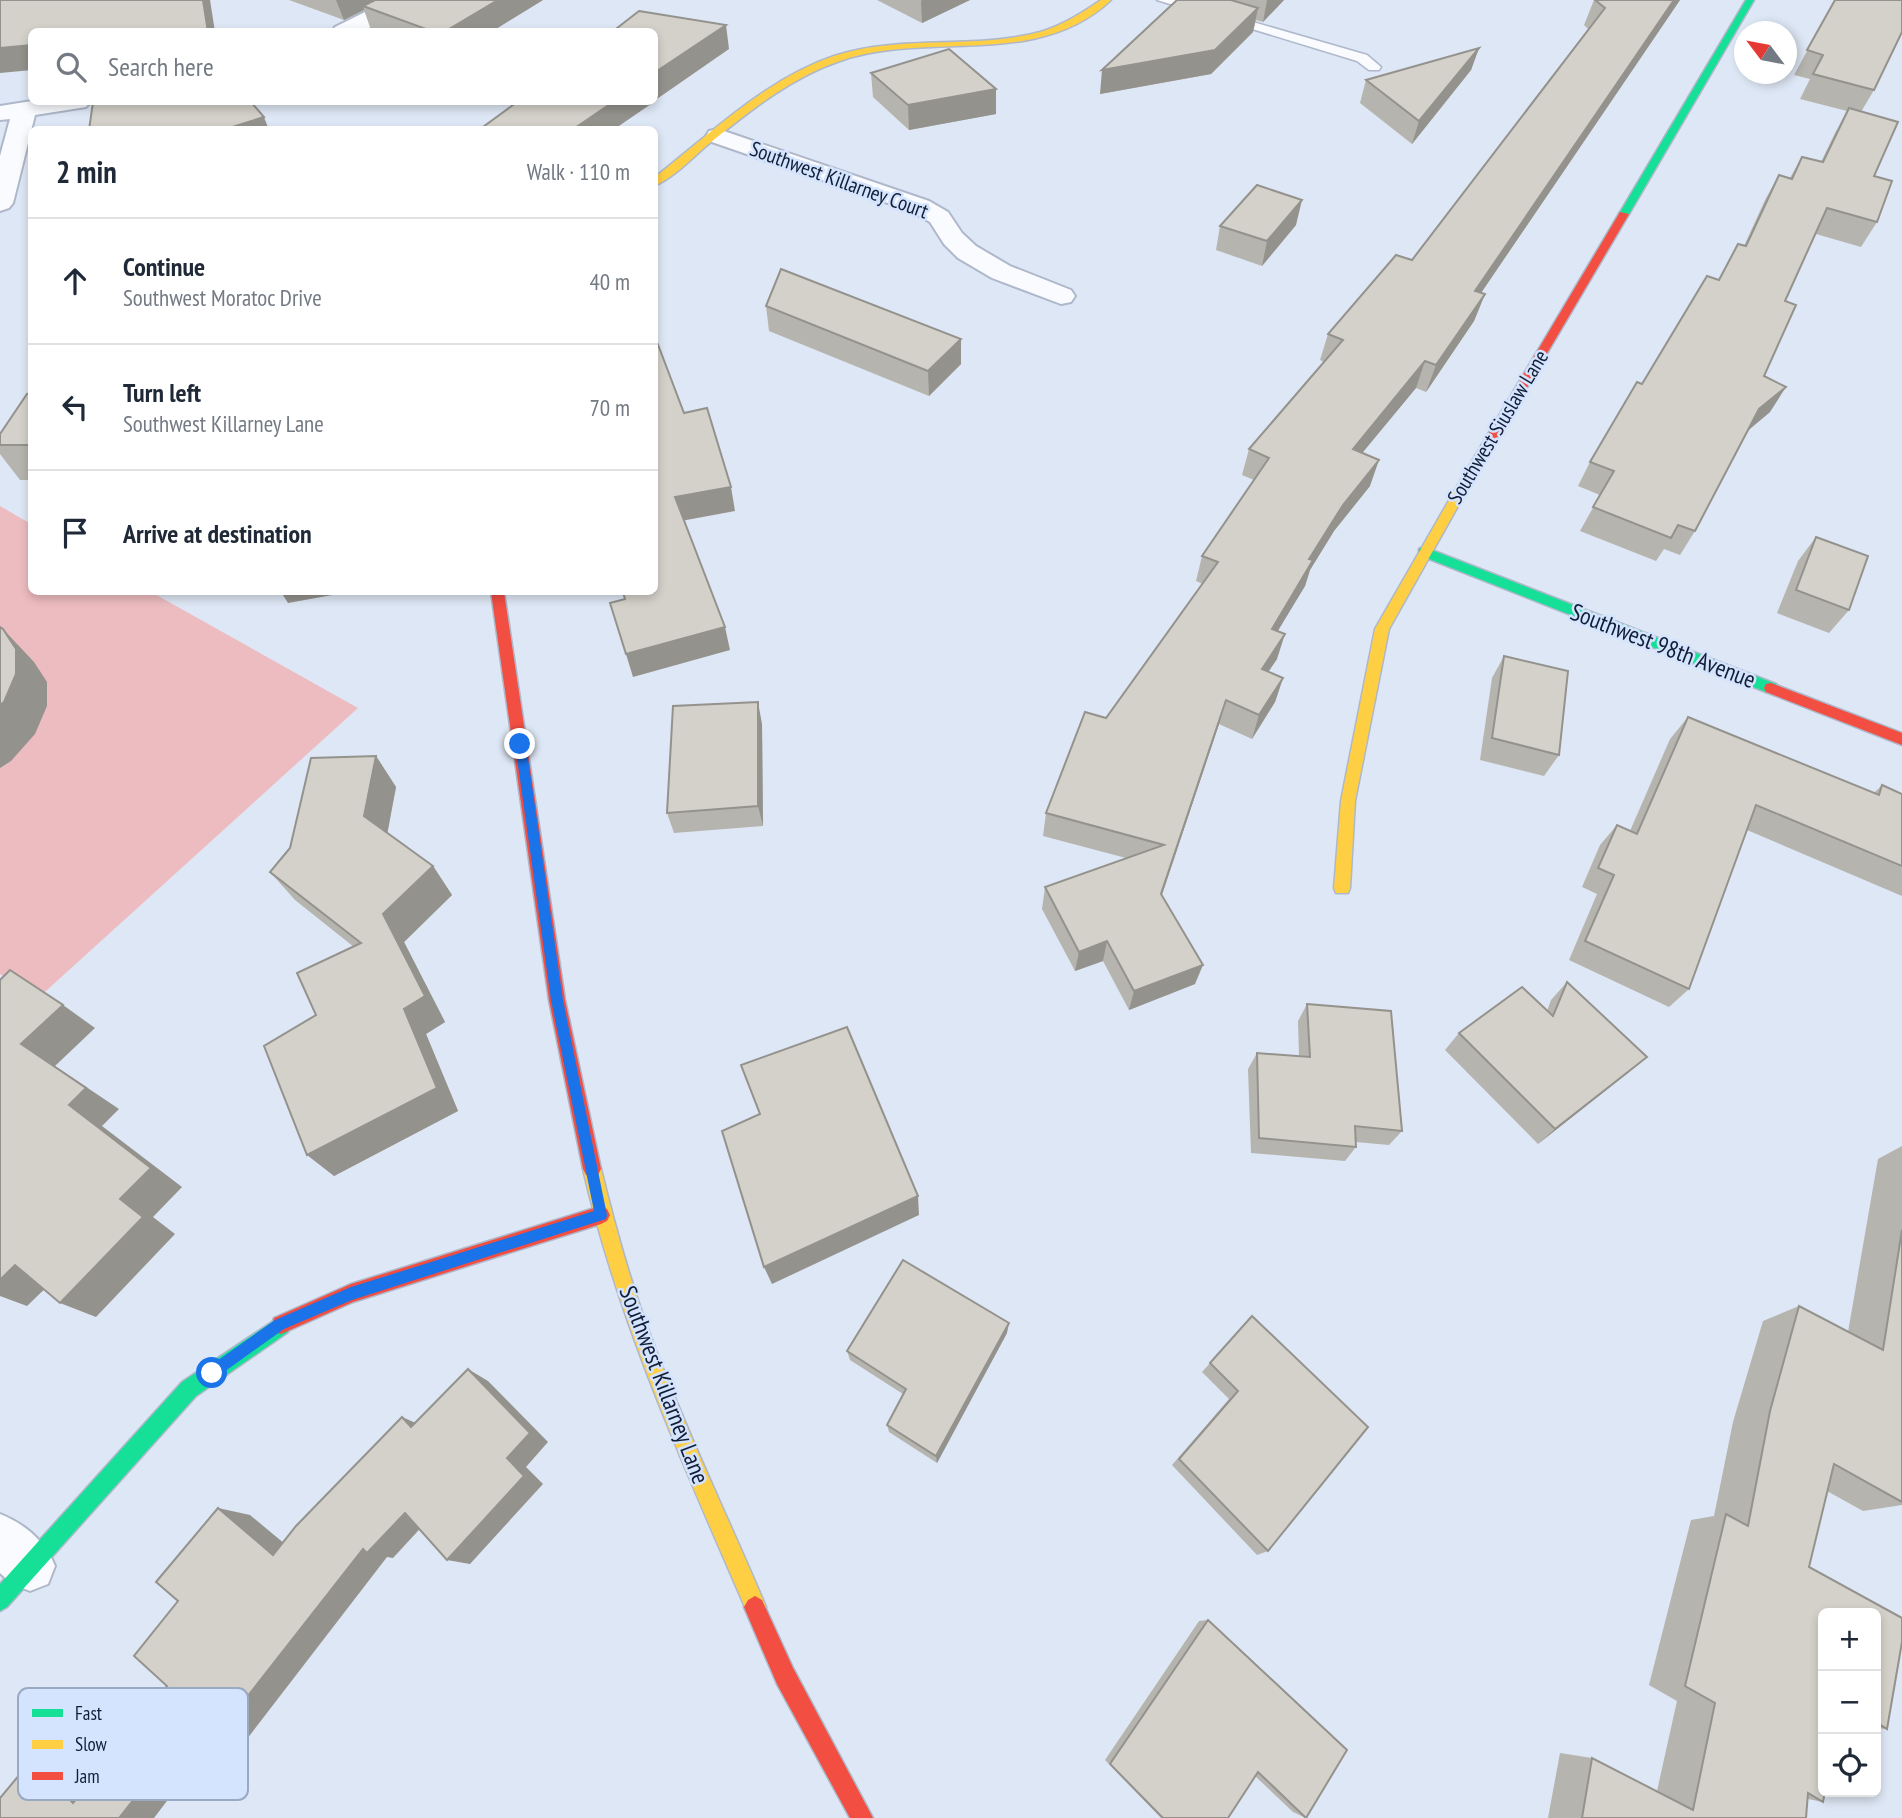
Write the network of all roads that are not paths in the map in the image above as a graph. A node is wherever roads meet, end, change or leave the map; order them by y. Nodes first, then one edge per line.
1 (406, 0) edge
2 (1107, 0) edge
3 (1163, 0) edge
4 (1750, 0) edge
5 (351, 28) edge
6 (1374, 67) dead end
7 (58, 105) edge
8 (12, 112) edge
9 (718, 136) junction
10 (658, 180) edge
11 (0, 203) edge
12 (1061, 296) dead end
13 (1424, 552) junction
14 (497, 595) edge
15 (1902, 739) edge
16 (1342, 888) dead end
17 (601, 1215) junction
18 (10, 1568) edge
19 (862, 1818) edge

1 - 5 street
2 - 9 street
3 - 6 lane
4 - 13 street, Southwest Siuslaw Lane
7 - 8 street
8 - 11 street
9 - 10 street
9 - 12 street, Southwest Killarney Court
13 - 15 street, Southwest 98th Avenue
13 - 16 street, Southwest Siuslaw Lane
14 - 17 street, Southwest Killarney Lane
17 - 18 street
17 - 19 street, Southwest Killarney Lane

